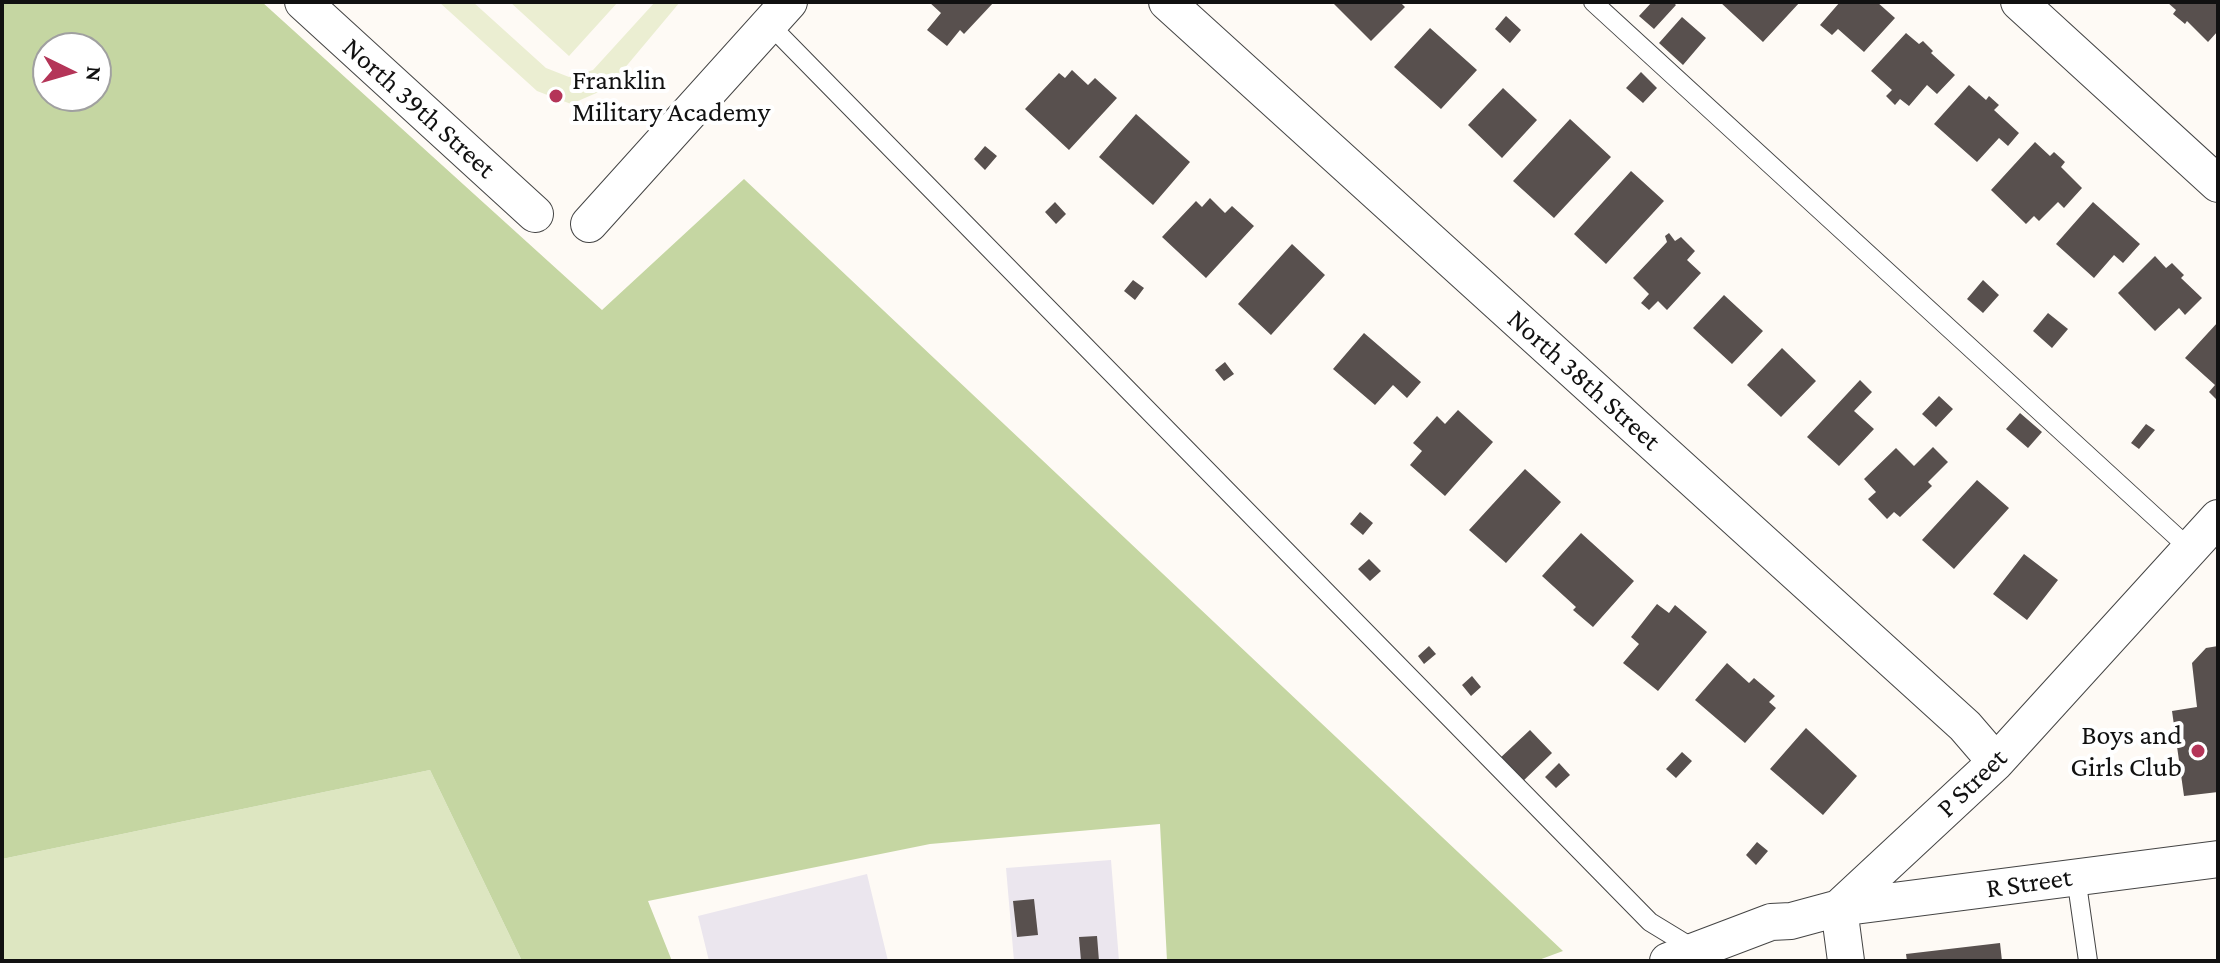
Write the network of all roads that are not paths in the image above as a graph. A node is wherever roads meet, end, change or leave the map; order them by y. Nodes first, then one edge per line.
1 (303, 2) edge
2 (1167, 2) edge
3 (1593, 2) edge
4 (2019, 2) edge
5 (779, 13) edge
6 (2218, 184) edge
7 (535, 214) dead end
8 (589, 224) dead end
9 (2218, 518) edge
10 (2190, 549) junction
11 (1996, 762) junction
12 (2218, 859) edge
13 (2076, 877) junction
14 (1839, 908) junction
15 (1682, 955) edge
16 (1846, 961) edge
17 (2088, 961) edge

1 - 7 street, North 39th Street
2 - 11 street, North 38th Street
3 - 10 lane
4 - 6 street
5 - 8 street
5 - 15 lane
9 - 10 street, P Street
10 - 11 street, P Street
11 - 14 street, P Street
12 - 13 street, R Street
13 - 14 street, R Street
13 - 17 lane
14 - 15 street, P Street
14 - 16 street

